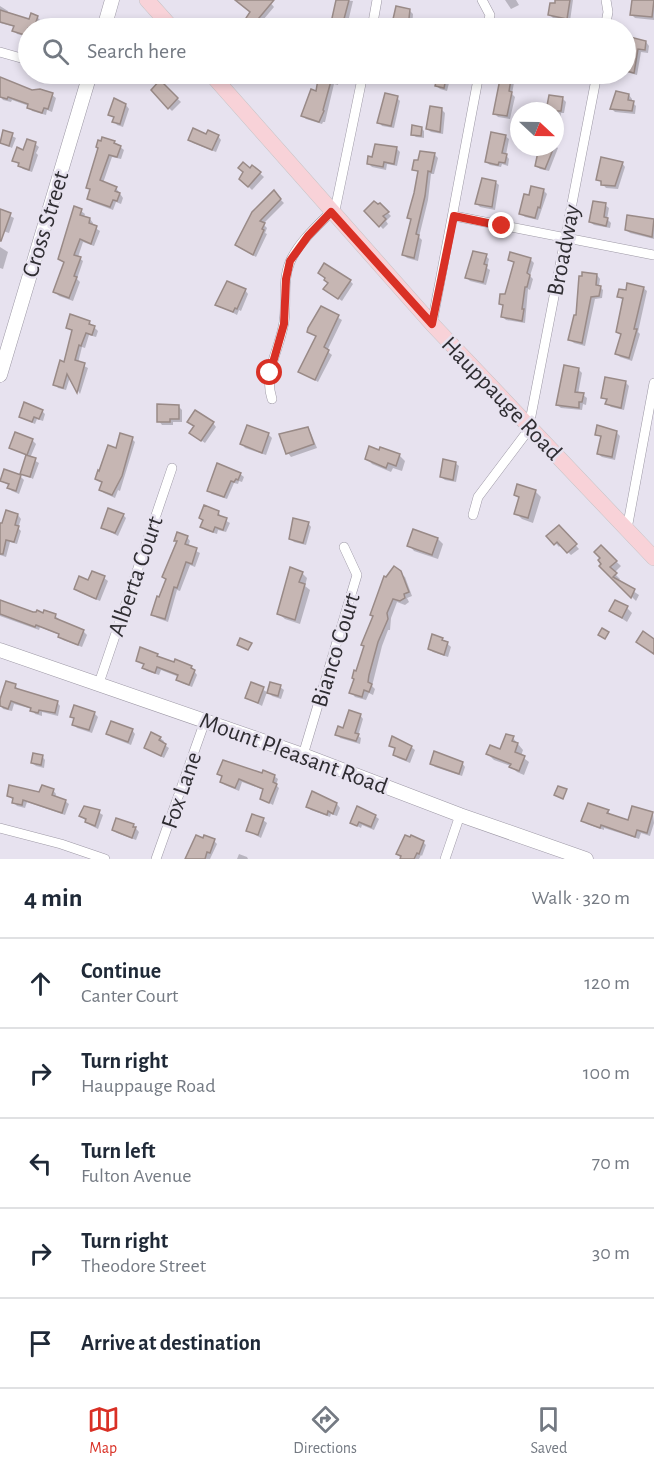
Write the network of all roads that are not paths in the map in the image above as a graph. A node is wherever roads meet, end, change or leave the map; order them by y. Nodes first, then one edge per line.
1 (112, 0) edge
2 (147, 0) edge
3 (377, 0) edge
4 (482, 0) edge
5 (606, 0) edge
6 (107, 18) edge
7 (163, 18) edge
8 (374, 18) edge
9 (489, 18) edge
10 (607, 18) edge
11 (0, 52) edge
12 (18, 57) edge
13 (86, 84) edge
14 (220, 84) edge
15 (361, 84) edge
16 (477, 84) edge
17 (595, 84) edge
18 (333, 213) junction
19 (454, 216) junction
20 (566, 237) junction
21 (654, 255) edge
22 (432, 324) junction
23 (6, 334) edge
24 (0, 375) edge
25 (654, 383) edge
26 (273, 399) dead end
27 (529, 427) junction
28 (172, 468) dead end
29 (473, 514) dead end
30 (627, 529) junction
31 (344, 547) dead end
32 (654, 558) edge
33 (0, 650) edge
34 (99, 683) junction
35 (205, 721) junction
36 (303, 755) junction
37 (460, 814) junction
38 (0, 828) edge
39 (92, 857) edge
40 (105, 859) edge
41 (156, 859) edge
42 (445, 859) edge
43 (586, 859) edge

1 - 6 street
2 - 7 main road
3 - 8 street
4 - 9 street
5 - 10 street
11 - 12 street
13 - 23 street, Cross Street
14 - 18 main road, Hauppauge Road
15 - 18 street
16 - 19 street
17 - 20 street, Broadway
18 - 22 main road, Hauppauge Road
18 - 26 street
19 - 20 street
19 - 22 street
20 - 21 street
20 - 27 street, Broadway
22 - 27 main road, Hauppauge Road
23 - 24 street, Cross Street
25 - 30 street
27 - 29 street
27 - 30 main road, Hauppauge Road
28 - 34 street, Alberta Court
30 - 32 main road, Hauppauge Road
31 - 36 street, Bianco Court
33 - 34 street, Mount Pleasant Road
34 - 35 street, Mount Pleasant Road
35 - 36 street, Mount Pleasant Road
35 - 41 street, Fox Lane
36 - 37 street, Mount Pleasant Road
37 - 42 street
37 - 43 street, Mount Pleasant Road
38 - 39 street
39 - 40 street

